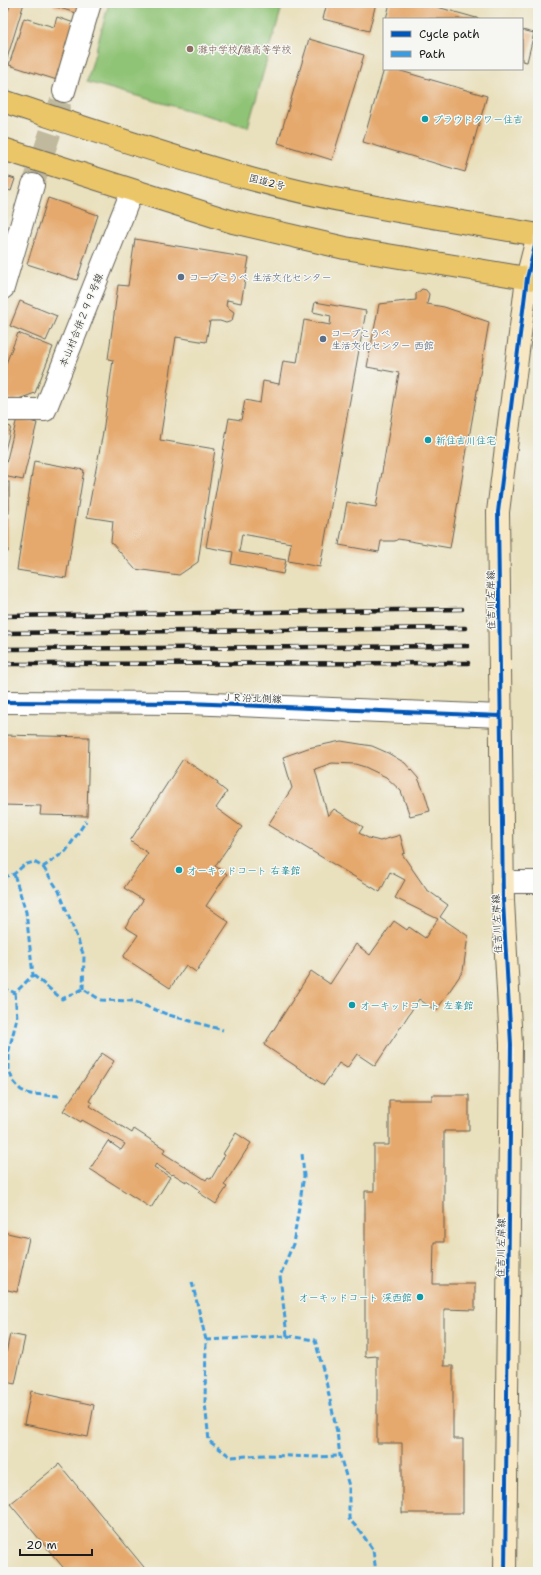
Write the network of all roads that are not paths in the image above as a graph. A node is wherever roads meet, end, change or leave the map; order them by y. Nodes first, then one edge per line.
1 (90, 3) edge
2 (64, 92) tunnel mouth
3 (3, 101) edge
4 (3, 149) edge
5 (33, 186) tunnel mouth
6 (132, 191) junction
7 (538, 234) edge
8 (533, 279) edge
9 (3, 288) edge
10 (3, 410) edge
11 (3, 702) edge
12 (500, 716) junction
13 (503, 882) junction
14 (535, 882) edge
15 (505, 1572) edge

1 - 2 street
3 - 7 highway, 国道2号
4 - 6 highway
5 - 9 street
6 - 8 highway
6 - 10 street, 本山村合併２９９号線
7 - 8 street, 住吉川左岸線
8 - 12 street, 住吉川左岸線
11 - 12 street, ＪＲ沿北側線
12 - 13 street, 住吉川左岸線
13 - 14 street
13 - 15 street, 住吉川左岸線

